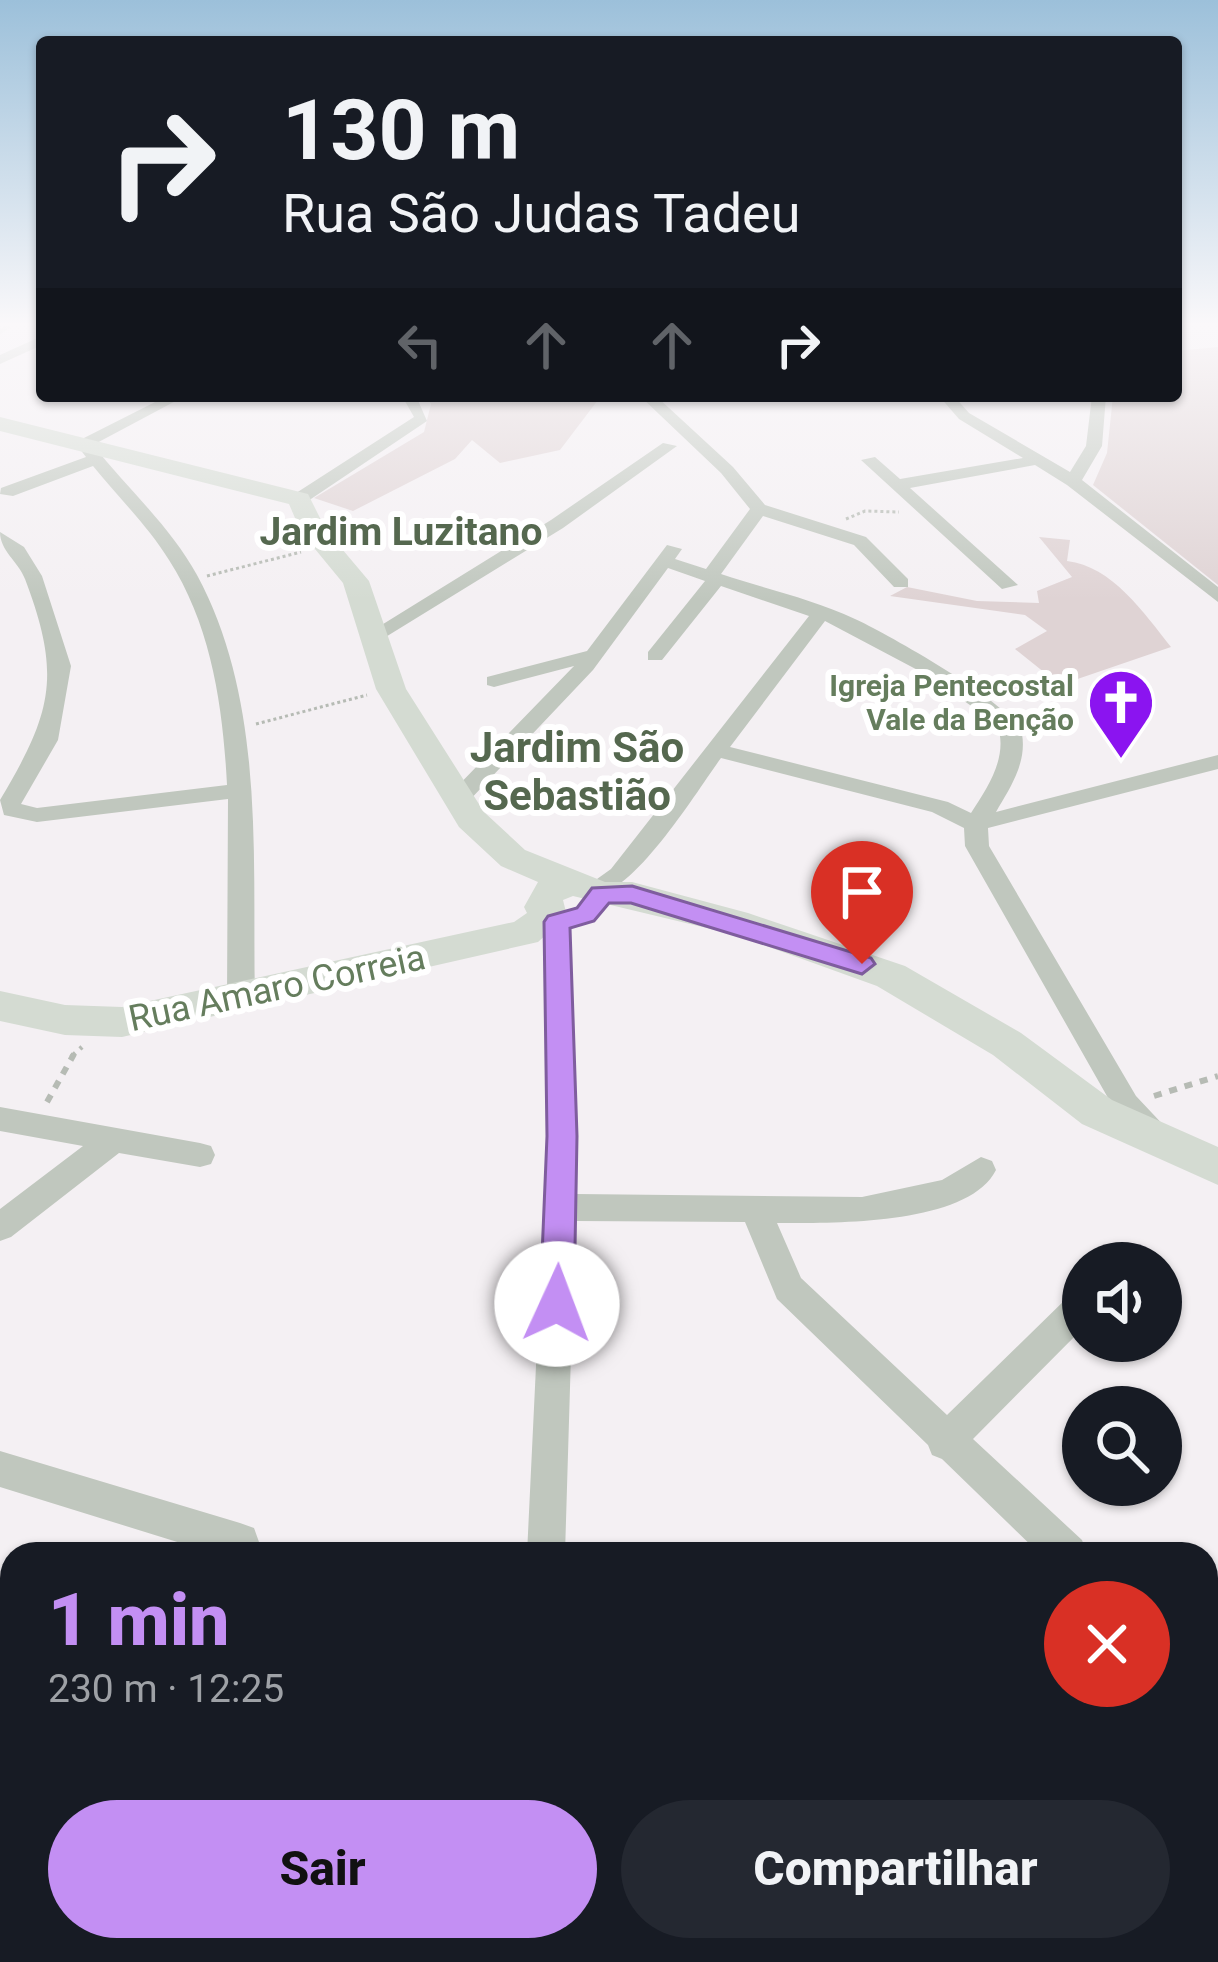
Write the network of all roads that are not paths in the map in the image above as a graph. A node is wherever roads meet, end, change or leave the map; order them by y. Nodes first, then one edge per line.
1 (149, 418) edge
2 (422, 418) edge
3 (670, 418) edge
4 (967, 418) edge
5 (1097, 418) edge
6 (0, 424) edge
7 (670, 446) dead end
8 (100, 455) junction
9 (869, 460) dead end
10 (1038, 460) junction
11 (1073, 481) junction
12 (896, 485) junction
13 (7, 492) dead end
14 (742, 492) junction
15 (722, 497) dead end
16 (299, 499) junction
17 (764, 512) junction
18 (0, 537) edge
19 (713, 578) junction
20 (902, 583) dead end
21 (1009, 585) dead end
22 (1218, 596) edge
23 (820, 614) junction
24 (377, 634) junction
25 (594, 655) junction
26 (655, 656) dead end
27 (494, 681) dead end
28 (717, 750) junction
29 (1218, 762) edge
30 (236, 791) junction
31 (458, 800) junction
32 (976, 824) junction
33 (513, 858) junction
34 (590, 888) junction
35 (549, 915) junction
36 (241, 1000) junction
37 (0, 1006) edge
38 (0, 1119) edge
39 (112, 1141) junction
40 (1166, 1142) junction
41 (200, 1155) dead end
42 (1218, 1167) edge
43 (981, 1170) dead end
44 (560, 1207) junction
45 (755, 1209) junction
46 (0, 1227) edge
47 (1062, 1326) edge
48 (945, 1442) junction
49 (0, 1469) edge
50 (240, 1542) dead end
51 (546, 1542) edge
52 (1055, 1542) edge

1 - 8 street
2 - 16 street
3 - 14 street
4 - 10 street
5 - 11 street
6 - 8 street
7 - 24 street
8 - 13 street
8 - 16 street
8 - 30 street
9 - 12 street
10 - 11 street
10 - 12 street
11 - 22 street
12 - 21 street
14 - 15 street
14 - 17 street
16 - 24 street
17 - 19 street
17 - 20 street
18 - 30 street
19 - 23 street
19 - 25 street
19 - 26 street
23 - 28 street
23 - 32 street
24 - 31 street
25 - 27 street
25 - 31 street
28 - 32 street
28 - 34 street
29 - 32 street
30 - 36 street
31 - 33 street
32 - 40 street
33 - 34 street
33 - 35 street
34 - 35 street, Rua Amaro Correia
34 - 40 street
35 - 36 street, Rua Amaro Correia
35 - 44 street
36 - 37 street, Rua Amaro Correia
38 - 39 street
39 - 41 street
39 - 46 street
40 - 42 street
43 - 45 street
44 - 45 street
44 - 51 street
45 - 48 street
47 - 48 street
48 - 52 street
49 - 50 street

